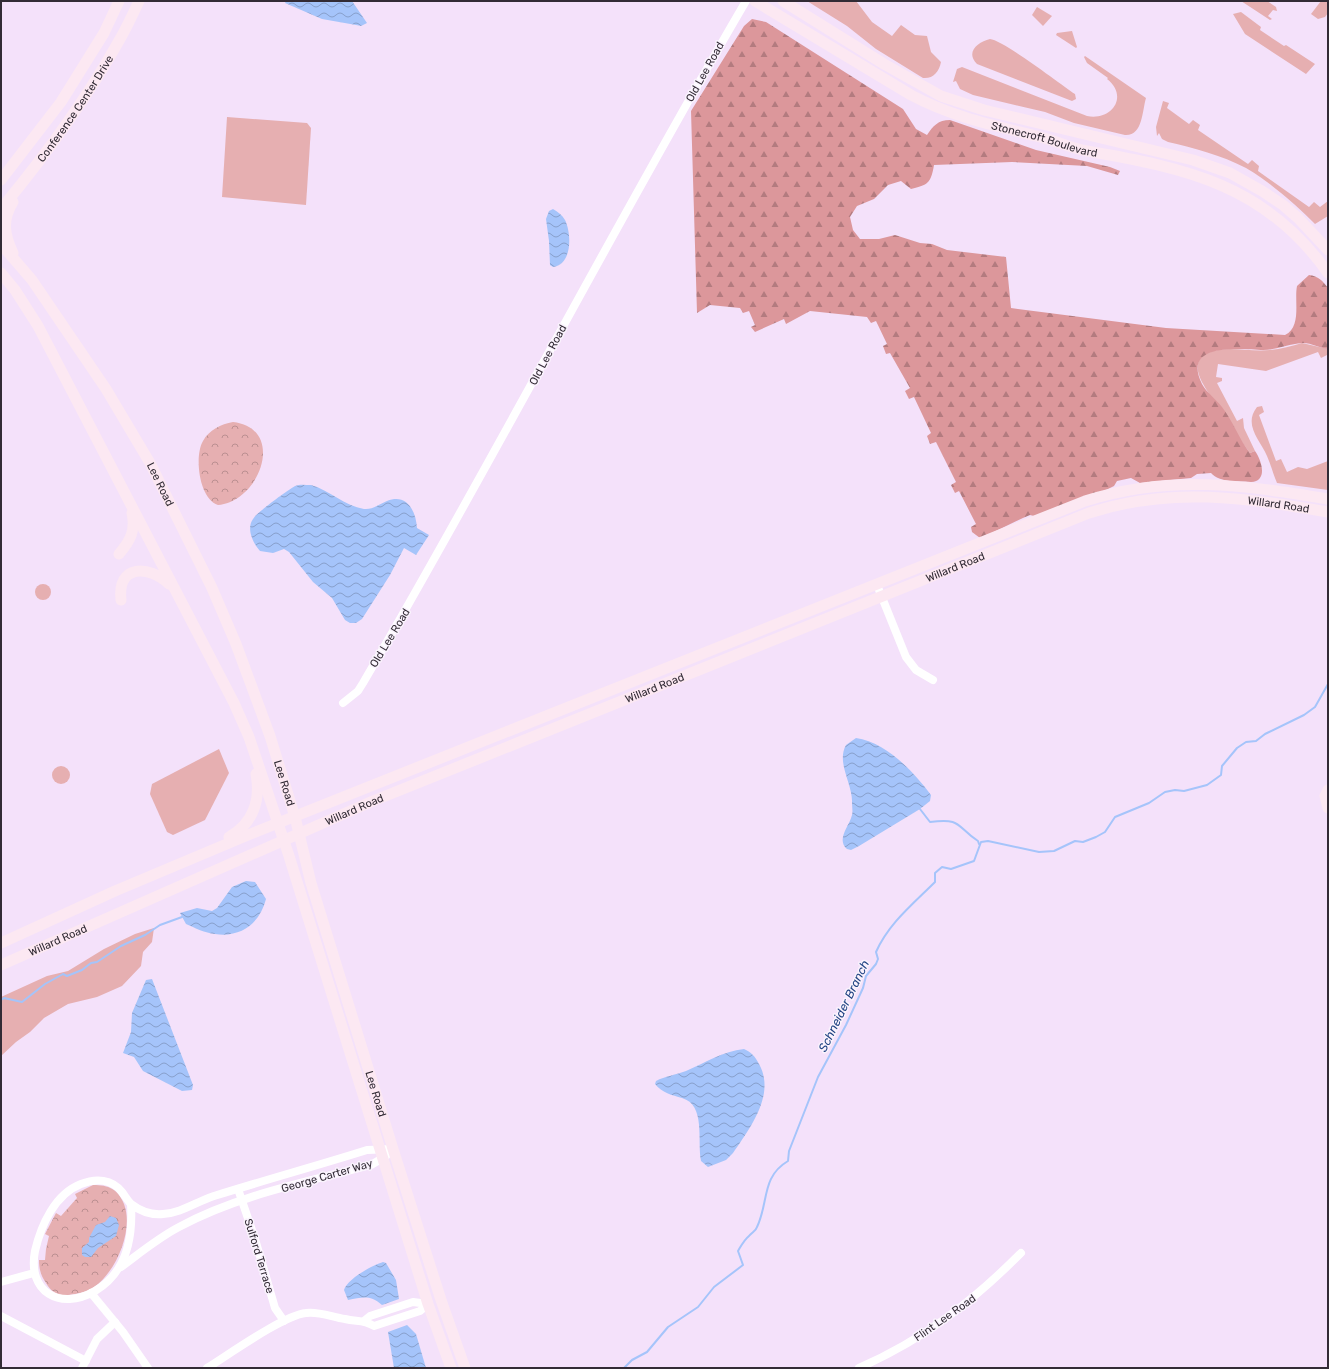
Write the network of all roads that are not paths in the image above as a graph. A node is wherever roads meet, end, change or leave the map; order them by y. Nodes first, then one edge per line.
1 (119, 1) edge
2 (139, 1) edge
3 (746, 1) edge
4 (755, 1) edge
5 (783, 1) edge
6 (23, 154) junction
7 (34, 169) junction
8 (1, 175) edge
9 (1, 180) edge
10 (1, 209) edge
11 (1, 244) edge
12 (1328, 250) edge
13 (19, 264) junction
14 (1, 273) edge
15 (1328, 273) edge
16 (1328, 499) edge
17 (130, 503) junction
18 (1328, 512) edge
19 (118, 554) dead end
20 (877, 585) junction
21 (173, 587) junction
22 (882, 597) junction
23 (121, 600) dead end
24 (933, 680) dead end
25 (343, 703) dead end
26 (244, 725) junction
27 (1328, 790) edge
28 (1328, 808) edge
29 (295, 817) junction
30 (277, 823) junction
31 (299, 832) junction
32 (284, 840) junction
33 (192, 859) junction
34 (1, 943) edge
35 (1, 965) edge
36 (393, 1149) junction
37 (381, 1154) junction
38 (238, 1189) junction
39 (242, 1200) junction
40 (131, 1204) junction
41 (1021, 1253) dead end
42 (120, 1267) junction
43 (34, 1273) junction
44 (1, 1282) edge
45 (91, 1293) junction
46 (428, 1304) junction
47 (1, 1316) edge
48 (284, 1321) junction
49 (115, 1322) junction
50 (84, 1365) edge
51 (148, 1368) edge
52 (207, 1368) edge
53 (451, 1368) edge
54 (465, 1368) edge
55 (859, 1368) edge

1 - 6 main road, Conference Center Drive
2 - 7 main road, Conference Center Drive
3 - 25 street, Old Lee Road
4 - 15 main road, Stonecroft Boulevard
5 - 12 main road, Stonecroft Boulevard
6 - 8 main road
6 - 9 main road, Conference Center Drive
7 - 10 main road, Conference Center Drive
7 - 13 main road
11 - 13 main road, Lee Road
13 - 29 main road, Lee Road
14 - 17 main road, Lee Road
16 - 20 main road, Willard Road
17 - 19 main road
17 - 21 main road, Lee Road
18 - 22 main road, Willard Road
20 - 22 street
20 - 29 main road, Willard Road
21 - 23 main road
21 - 26 main road, Lee Road
22 - 24 street
22 - 31 main road, Willard Road
26 - 30 main road, Lee Road
26 - 33 main road
27 - 28 main road
29 - 30 main road, Willard Road
29 - 31 main road, Lee Road
30 - 32 main road, Lee Road
30 - 33 main road, Willard Road
31 - 32 main road, Willard Road
31 - 36 main road, Lee Road
32 - 35 main road, Willard Road
32 - 37 main road, Lee Road
33 - 34 main road, Willard Road
36 - 37 street, George Carter Way
36 - 54 main road, Lee Road
37 - 38 street, George Carter Way
37 - 39 street, George Carter Way
37 - 46 main road, Lee Road
38 - 39 street, Sulford Terrace
38 - 40 street, George Carter Way
39 - 42 street, George Carter Way
39 - 48 street, Sulford Terrace
40 - 42 street, George Carter Way
40 - 43 street, George Carter Way
41 - 55 street, Flint Lee Road
42 - 45 street, George Carter Way
43 - 44 street
43 - 45 street, George Carter Way
45 - 49 street
46 - 48 street
46 - 53 main road, Lee Road
47 - 50 street
48 - 52 street
49 - 50 street
49 - 51 street

